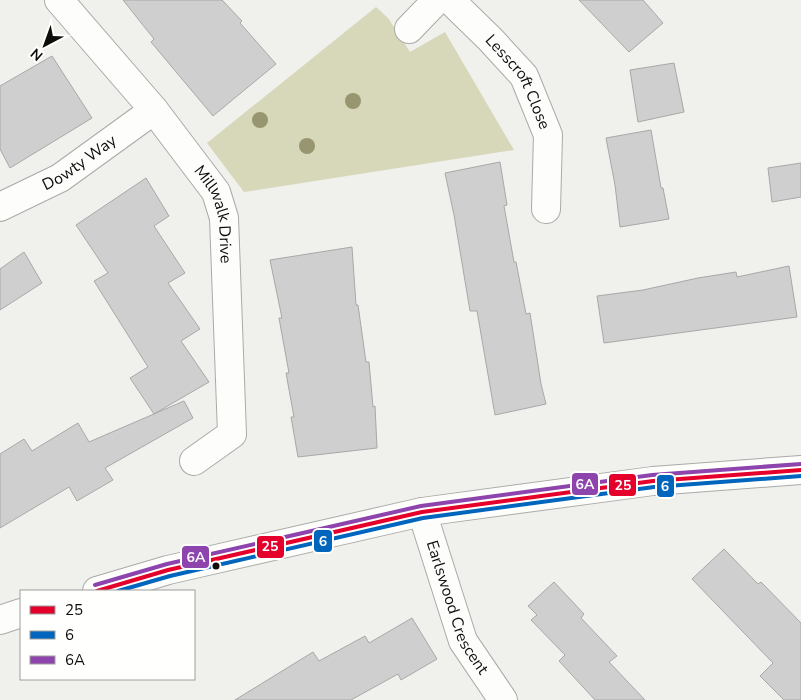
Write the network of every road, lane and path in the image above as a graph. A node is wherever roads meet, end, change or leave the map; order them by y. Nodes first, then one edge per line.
1 (59, 0) edge
2 (437, 0) edge
3 (450, 0) edge
4 (409, 30) dead end
5 (154, 110) junction
6 (0, 207) edge
7 (546, 209) dead end
8 (194, 461) dead end
9 (801, 470) edge
10 (422, 512) junction
11 (100, 590) edge
12 (20, 614) edge
13 (0, 620) edge
14 (503, 700) edge

1 - 5 street, Millwalk Drive
2 - 4 street
3 - 7 street, Lesscroft Close
5 - 6 street, Dowty Way
5 - 8 street, Millwalk Drive
9 - 10 street
10 - 11 street
10 - 14 street, Earlswood Crescent
12 - 13 street

